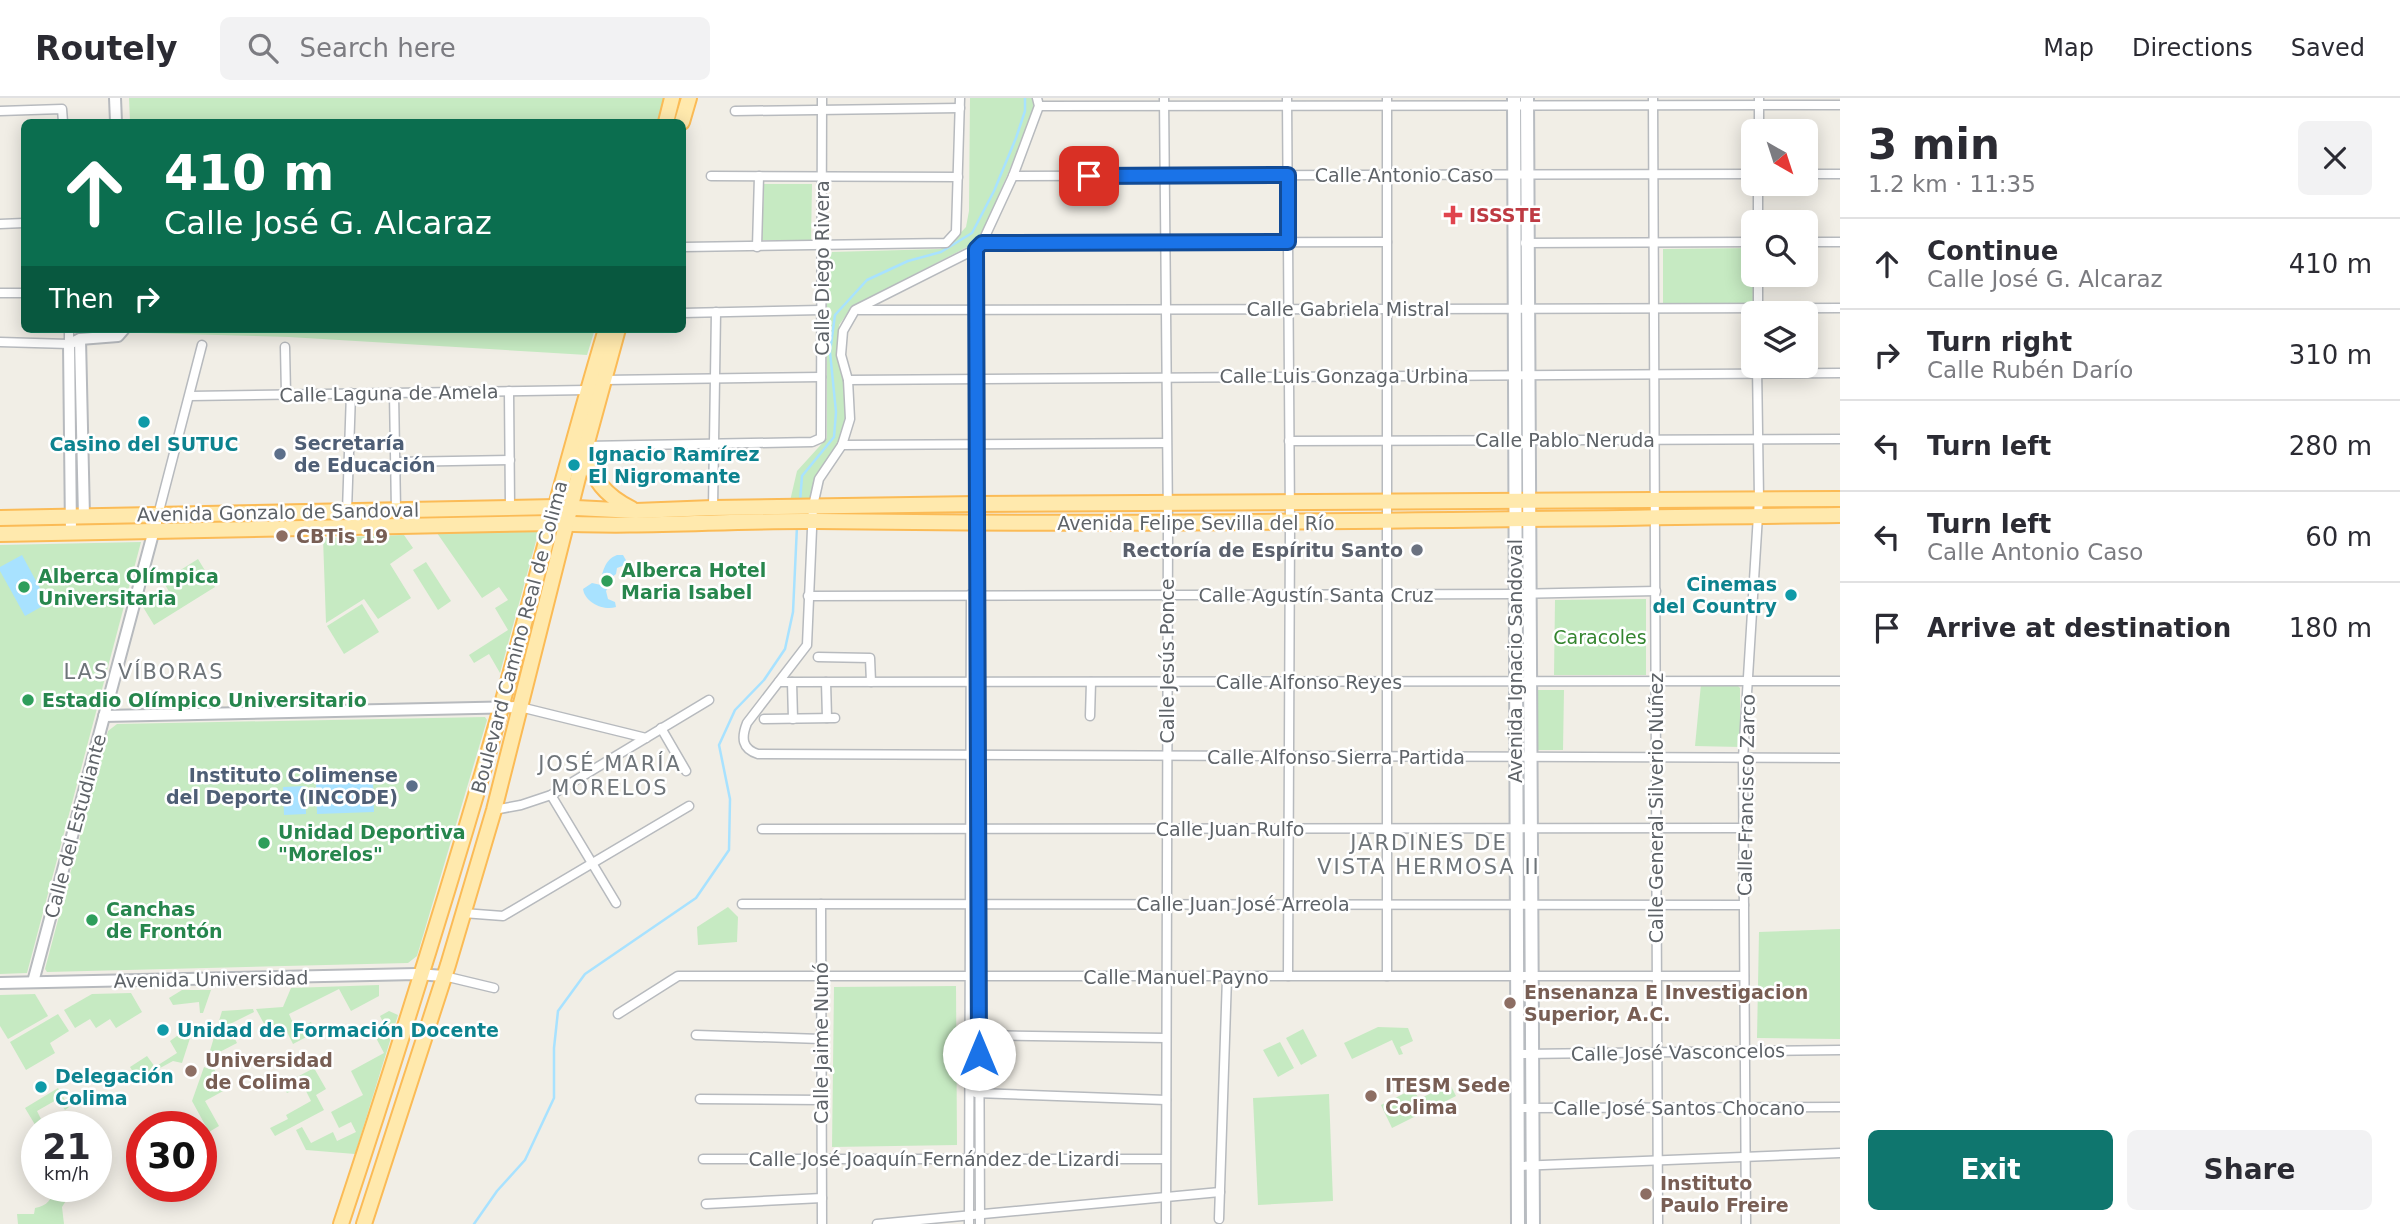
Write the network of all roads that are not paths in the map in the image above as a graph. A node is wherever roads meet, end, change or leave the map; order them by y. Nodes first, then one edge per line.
1 (115, 98) edge
2 (672, 98) edge
3 (689, 98) edge
4 (822, 98) edge
5 (1038, 102) edge
6 (1164, 102) edge
7 (1287, 102) edge
8 (1387, 102) edge
9 (1514, 102) edge
10 (1527, 102) edge
11 (1653, 102) edge
12 (1759, 102) edge
13 (960, 103) edge
14 (1840, 105) edge
15 (822, 110) junction
16 (0, 111) edge
17 (735, 111) dead end
18 (63, 119) edge
19 (116, 119) edge
20 (667, 119) edge
21 (683, 119) edge
22 (1741, 174) edge
23 (1818, 174) edge
24 (1840, 174) edge
25 (1288, 175) junction
26 (1387, 175) junction
27 (1514, 175) junction
28 (1528, 175) junction
29 (1653, 175) junction
30 (711, 176) dead end
31 (759, 176) junction
32 (822, 176) junction
33 (1013, 176) junction
34 (1165, 176) junction
35 (958, 177) junction
36 (21, 223) edge
37 (0, 224) edge
38 (1165, 242) junction
39 (1288, 242) junction
40 (1387, 242) junction
41 (1741, 242) edge
42 (1818, 242) edge
43 (1840, 242) edge
44 (1514, 243) junction
45 (1528, 243) junction
46 (1654, 243) junction
47 (822, 245) junction
48 (979, 246) junction
49 (686, 247) edge
50 (757, 247) junction
51 (0, 293) edge
52 (21, 293) edge
53 (1655, 308) junction
54 (1840, 308) edge
55 (1166, 309) junction
56 (1289, 309) junction
57 (1387, 309) junction
58 (1514, 309) junction
59 (1528, 309) junction
60 (1818, 309) edge
61 (821, 310) junction
62 (855, 310) junction
63 (976, 310) junction
64 (1741, 311) edge
65 (716, 312) junction
66 (686, 313) edge
67 (71, 333) edge
68 (121, 333) edge
69 (605, 333) edge
70 (617, 333) edge
71 (0, 342) edge
72 (75, 342) junction
73 (202, 345) dead end
74 (285, 347) dead end
75 (1741, 371) edge
76 (1818, 372) edge
77 (1840, 373) edge
78 (1655, 374) junction
79 (1514, 375) junction
80 (1529, 375) junction
81 (1387, 376) junction
82 (821, 377) junction
83 (1166, 377) junction
84 (1289, 377) junction
85 (1757, 378) edge
86 (715, 379) junction
87 (976, 379) junction
88 (604, 380) junction
89 (848, 380) junction
90 (588, 390) junction
91 (509, 391) junction
92 (351, 393) junction
93 (394, 393) junction
94 (286, 394) junction
95 (190, 396) junction
96 (1656, 439) junction
97 (1760, 439) junction
98 (1840, 439) edge
99 (1388, 440) junction
100 (1515, 440) junction
101 (1529, 440) junction
102 (1289, 441) junction
103 (1166, 443) junction
104 (976, 444) junction
105 (714, 445) junction
106 (842, 445) junction
107 (586, 447) junction
108 (568, 457) junction
109 (510, 460) junction
110 (395, 462) junction
111 (1759, 499) junction
112 (1840, 499) edge
113 (1656, 500) junction
114 (1522, 501) junction
115 (1289, 502) junction
116 (1167, 503) junction
117 (1388, 503) junction
118 (976, 504) junction
119 (526, 507) junction
120 (564, 507) junction
121 (510, 508) junction
122 (713, 508) junction
123 (403, 510) junction
124 (800, 510) junction
125 (347, 511) junction
126 (636, 511) junction
127 (285, 512) junction
128 (158, 514) junction
129 (77, 516) junction
130 (1758, 516) junction
131 (1840, 516) edge
132 (0, 518) edge
133 (1656, 518) junction
134 (1522, 519) junction
135 (808, 521) junction
136 (1290, 522) junction
137 (1387, 522) junction
138 (559, 523) junction
139 (976, 523) junction
140 (1168, 523) junction
141 (595, 525) junction
142 (411, 526) junction
143 (284, 528) junction
144 (153, 531) junction
145 (71, 533) junction
146 (0, 534) edge
147 (551, 585) junction
148 (1656, 591) junction
149 (1387, 594) junction
150 (1515, 594) junction
151 (1530, 594) junction
152 (1167, 595) junction
153 (1289, 595) junction
154 (808, 596) junction
155 (973, 596) junction
156 (818, 657) dead end
157 (1656, 681) junction
158 (1748, 681) junction
159 (1840, 681) edge
160 (779, 682) junction
161 (792, 682) junction
162 (826, 682) junction
163 (871, 682) junction
164 (974, 682) junction
165 (1091, 682) junction
166 (1167, 682) junction
167 (1288, 682) junction
168 (1387, 682) junction
169 (1516, 682) junction
170 (1530, 682) junction
171 (709, 700) dead end
172 (501, 707) junction
173 (520, 707) junction
174 (104, 716) junction
175 (1090, 716) dead end
176 (764, 719) dead end
177 (793, 719) junction
178 (662, 729) junction
179 (646, 738) junction
180 (974, 757) junction
181 (1167, 757) junction
182 (1288, 757) junction
183 (1387, 757) junction
184 (1516, 758) junction
185 (1531, 758) junction
186 (1656, 758) junction
187 (1743, 758) junction
188 (1840, 758) edge
189 (686, 771) dead end
190 (551, 795) junction
191 (688, 806) dead end
192 (494, 810) junction
193 (1657, 828) junction
194 (1743, 828) junction
195 (1167, 829) junction
196 (1288, 829) junction
197 (1387, 829) junction
198 (1516, 829) junction
199 (1531, 829) junction
200 (762, 830) dead end
201 (974, 830) junction
202 (463, 839) junction
203 (483, 845) junction
204 (592, 864) junction
205 (616, 903) dead end
206 (742, 904) dead end
207 (821, 904) junction
208 (969, 904) junction
209 (979, 904) junction
210 (1166, 904) junction
211 (1288, 904) junction
212 (1387, 904) junction
213 (1516, 904) junction
214 (1531, 904) junction
215 (1657, 905) junction
216 (1744, 905) junction
217 (463, 913) junction
218 (421, 974) junction
219 (444, 976) junction
220 (1227, 976) junction
221 (1287, 976) junction
222 (1387, 976) junction
223 (1516, 976) junction
224 (1531, 976) junction
225 (1657, 976) junction
226 (1744, 976) junction
227 (821, 977) junction
228 (969, 977) junction
229 (979, 977) junction
230 (1166, 977) junction
231 (33, 982) junction
232 (0, 983) edge
233 (494, 988) dead end
234 (618, 1014) dead end
235 (696, 1035) dead end
236 (969, 1035) junction
237 (979, 1035) junction
238 (1166, 1038) junction
239 (821, 1039) junction
240 (1745, 1050) junction
241 (1840, 1050) edge
242 (1658, 1051) junction
243 (1517, 1054) junction
244 (1532, 1054) junction
245 (385, 1093) junction
246 (980, 1093) junction
247 (969, 1094) junction
248 (405, 1098) junction
249 (700, 1098) dead end
250 (822, 1100) junction
251 (1166, 1100) junction
252 (1745, 1107) junction
253 (1840, 1107) edge
254 (1517, 1108) junction
255 (1532, 1108) junction
256 (1658, 1108) junction
257 (1840, 1153) edge
258 (1746, 1157) junction
259 (703, 1159) dead end
260 (822, 1159) junction
261 (969, 1159) junction
262 (1166, 1159) junction
263 (980, 1160) junction
264 (1658, 1160) junction
265 (1532, 1165) junction
266 (1518, 1166) junction
267 (352, 1192) junction
268 (1220, 1192) junction
269 (1165, 1197) junction
270 (822, 1198) junction
271 (373, 1200) junction
272 (706, 1203) dead end
273 (980, 1214) junction
274 (1219, 1219) dead end
275 (968, 1220) edge
276 (341, 1224) edge
277 (364, 1224) edge
278 (822, 1224) edge
279 (877, 1224) edge
280 (980, 1224) edge
281 (1166, 1224) edge
282 (1518, 1224) edge
283 (1533, 1224) edge
284 (1658, 1224) edge
285 (1746, 1224) edge

1 - 19 street
2 - 20 main road
3 - 21 main road
4 - 15 street, Calle Diego Rivera
5 - 6 street
5 - 33 street
6 - 7 street
6 - 34 street, Calle Jesús Ponce
7 - 8 street
7 - 25 street
8 - 9 street
8 - 26 street
9 - 10 street
9 - 27 main road, Avenida Ignacio Sandoval
10 - 11 street
10 - 28 main road, Avenida Ignacio Sandoval
11 - 12 street
11 - 29 street, Calle General Silverio Núñez
12 - 14 street
13 - 15 street
13 - 35 street
15 - 17 street
15 - 32 street, Calle Diego Rivera
16 - 18 street
22 - 29 street, Calle Antonio Caso
23 - 24 street
25 - 26 street, Calle Antonio Caso
25 - 34 street, Calle Antonio Caso
25 - 39 street
26 - 27 street, Calle Antonio Caso
26 - 40 street
27 - 28 street, Calle Antonio Caso
27 - 44 main road, Avenida Ignacio Sandoval
28 - 29 street, Calle Antonio Caso
28 - 45 main road, Avenida Ignacio Sandoval
29 - 46 street, Calle General Silverio Núñez
30 - 31 street
31 - 32 street
31 - 50 street
32 - 35 street
32 - 47 street, Calle Diego Rivera
33 - 34 street, Calle Antonio Caso
33 - 48 street
34 - 38 street, Calle Jesús Ponce
35 - 47 street
36 - 37 street
38 - 39 street
38 - 48 street
38 - 55 street, Calle Jesús Ponce
39 - 40 street
39 - 56 street
40 - 57 street
41 - 46 street
42 - 43 street
44 - 45 street
44 - 58 main road, Avenida Ignacio Sandoval
45 - 46 street
45 - 59 main road, Avenida Ignacio Sandoval
46 - 53 street, Calle General Silverio Núñez
47 - 50 street
47 - 61 street, Calle Diego Rivera
48 - 62 street
48 - 63 street
49 - 50 street
51 - 52 street
53 - 59 street, Calle Gabriela Mistral
53 - 64 street, Calle Gabriela Mistral
53 - 78 street, Calle General Silverio Núñez
54 - 60 street, Calle Gabriela Mistral
55 - 56 street, Calle Gabriela Mistral
55 - 63 street, Calle Gabriela Mistral
55 - 83 street, Calle Jesús Ponce
56 - 57 street, Calle Gabriela Mistral
56 - 84 street
57 - 58 street, Calle Gabriela Mistral
57 - 81 street
58 - 59 street, Calle Gabriela Mistral
58 - 79 main road, Avenida Ignacio Sandoval
59 - 80 main road, Avenida Ignacio Sandoval
61 - 65 street
61 - 82 street, Calle Diego Rivera
62 - 63 street, Calle Gabriela Mistral
62 - 89 street
63 - 87 street
65 - 66 street
65 - 86 street
67 - 72 street
68 - 72 street
69 - 90 main road, Boulevard Camino Real de Colima
70 - 88 main road, Boulevard Camino Real de Colima
71 - 72 street
72 - 129 street
73 - 95 street, Calle del Estudiante
74 - 94 street
75 - 78 street, Calle Luis Gonzaga Urbina
76 - 77 street, Calle Luis Gonzaga Urbina
78 - 80 street, Calle Luis Gonzaga Urbina
78 - 96 street, Calle General Silverio Núñez
79 - 80 street, Calle Luis Gonzaga Urbina
79 - 81 street, Calle Luis Gonzaga Urbina
79 - 100 main road, Avenida Ignacio Sandoval
80 - 101 main road, Avenida Ignacio Sandoval
81 - 84 street, Calle Luis Gonzaga Urbina
81 - 99 street
82 - 86 street
82 - 105 street, Calle Diego Rivera
83 - 84 street, Calle Luis Gonzaga Urbina
83 - 87 street, Calle Luis Gonzaga Urbina
83 - 103 street, Calle Jesús Ponce
84 - 102 street
85 - 97 street, Calle Francisco Zarco
86 - 88 street
86 - 105 street
87 - 89 street, Calle Luis Gonzaga Urbina
87 - 104 street
88 - 107 main road, Boulevard Camino Real de Colima
89 - 106 street
90 - 91 street, Calle Laguna de Amela
90 - 108 main road, Boulevard Camino Real de Colima
91 - 93 street, Calle Laguna de Amela
91 - 109 street
92 - 93 street, Calle Laguna de Amela
92 - 94 street, Calle Laguna de Amela
92 - 125 street
93 - 110 street
94 - 95 street, Calle Laguna de Amela
95 - 128 street, Calle del Estudiante
96 - 97 street, Calle Pablo Neruda
96 - 101 street, Calle Pablo Neruda
96 - 113 street, Calle General Silverio Núñez
97 - 98 street, Calle Pablo Neruda
97 - 111 street, Calle Francisco Zarco
99 - 100 street, Calle Pablo Neruda
99 - 102 street, Calle Pablo Neruda
99 - 117 street
100 - 101 street, Calle Pablo Neruda
100 - 114 main road, Avenida Ignacio Sandoval
101 - 114 main road, Avenida Ignacio Sandoval
102 - 115 street
103 - 104 street
103 - 116 street, Calle Jesús Ponce
104 - 106 street
104 - 118 street
105 - 107 street
105 - 122 street
106 - 124 street
107 - 120 main road, Boulevard Camino Real de Colima
107 - 126 main road
108 - 119 main road
108 - 120 main road, Boulevard Camino Real de Colima
109 - 110 street
109 - 121 street
110 - 123 street
111 - 112 main road, Avenida Felipe Sevilla del Río
111 - 113 main road, Avenida Felipe Sevilla del Río
111 - 130 street, Calle Francisco Zarco
113 - 114 main road, Avenida Felipe Sevilla del Río
113 - 133 street, Calle General Silverio Núñez
114 - 117 main road, Avenida Felipe Sevilla del Río
114 - 134 main road, Avenida Ignacio Sandoval
115 - 116 main road, Avenida Felipe Sevilla del Río
115 - 117 main road, Avenida Felipe Sevilla del Río
115 - 136 street
116 - 118 main road, Avenida Felipe Sevilla del Río
116 - 140 street, Calle Jesús Ponce
117 - 137 street
118 - 124 main road, Avenida Felipe Sevilla del Río
118 - 139 street
119 - 120 main road, Avenida Gonzalo de Sandoval
119 - 121 main road, Avenida Gonzalo de Sandoval
120 - 126 main road, Avenida Felipe Sevilla del Río
120 - 138 main road, Boulevard Camino Real de Colima
121 - 123 main road, Avenida Gonzalo de Sandoval
122 - 124 main road, Avenida Felipe Sevilla del Río
122 - 126 main road, Avenida Felipe Sevilla del Río
123 - 125 main road, Avenida Gonzalo de Sandoval
123 - 142 main road
124 - 135 main road, Avenida Felipe Sevilla del Río
124 - 135 street
124 - 141 main road, Avenida Felipe Sevilla del Río
125 - 127 main road, Avenida Gonzalo de Sandoval
127 - 128 main road, Avenida Gonzalo de Sandoval
127 - 143 main road
128 - 129 main road, Avenida Gonzalo de Sandoval
128 - 144 street, Calle del Estudiante
129 - 132 main road, Avenida Gonzalo de Sandoval
129 - 145 street
130 - 131 main road, Avenida Felipe Sevilla del Río
130 - 133 main road, Avenida Felipe Sevilla del Río
130 - 158 street, Calle Francisco Zarco
133 - 134 main road, Avenida Felipe Sevilla del Río
133 - 148 street, Calle General Silverio Núñez
134 - 137 main road, Avenida Felipe Sevilla del Río
134 - 150 main road, Avenida Ignacio Sandoval
134 - 151 main road, Avenida Ignacio Sandoval
135 - 139 main road, Avenida Felipe Sevilla del Río
135 - 154 street
136 - 137 main road, Avenida Felipe Sevilla del Río
136 - 140 main road, Avenida Felipe Sevilla del Río
136 - 153 street
137 - 149 street
138 - 141 main road, Avenida Felipe Sevilla del Río
138 - 142 main road, Avenida Gonzalo de Sandoval
138 - 147 main road, Boulevard Camino Real de Colima
138 - 172 main road, Boulevard Camino Real de Colima
139 - 140 main road, Avenida Felipe Sevilla del Río
139 - 155 street
140 - 152 street, Calle Jesús Ponce
141 - 147 main road
142 - 143 main road, Avenida Gonzalo de Sandoval
143 - 144 main road, Avenida Gonzalo de Sandoval
144 - 145 main road, Avenida Gonzalo de Sandoval
144 - 174 street, Calle del Estudiante
145 - 146 main road, Avenida Gonzalo de Sandoval
147 - 173 main road, Boulevard Camino Real de Colima
148 - 151 street, Calle Agustín Santa Cruz
148 - 157 street, Calle General Silverio Núñez
149 - 150 street, Calle Agustín Santa Cruz
149 - 153 street, Calle Agustín Santa Cruz
149 - 168 street
150 - 151 street, Calle Agustín Santa Cruz
150 - 169 main road, Avenida Ignacio Sandoval
151 - 170 main road, Avenida Ignacio Sandoval
152 - 153 street, Calle Agustín Santa Cruz
152 - 155 street, Calle Agustín Santa Cruz
152 - 166 street, Calle Jesús Ponce
153 - 167 street
154 - 155 street, Calle Agustín Santa Cruz
154 - 160 street
155 - 164 street
156 - 163 street
157 - 158 street, Calle Alfonso Reyes
157 - 170 street, Calle Alfonso Reyes
157 - 186 street, Calle General Silverio Núñez
158 - 159 street, Calle Alfonso Reyes
158 - 187 street, Calle Francisco Zarco
160 - 161 street, Calle Alfonso Reyes
160 - 180 street, Calle Alfonso Sierra Partida
161 - 162 street, Calle Alfonso Reyes
161 - 177 street
162 - 163 street, Calle Alfonso Reyes
162 - 177 street
163 - 164 street, Calle Alfonso Reyes
164 - 165 street, Calle Alfonso Reyes
164 - 180 street
165 - 166 street, Calle Alfonso Reyes
165 - 175 street
166 - 167 street, Calle Alfonso Reyes
166 - 181 street, Calle Jesús Ponce
167 - 168 street, Calle Alfonso Reyes
167 - 182 street
168 - 169 street, Calle Alfonso Reyes
168 - 183 street
169 - 170 street, Calle Alfonso Reyes
169 - 184 main road, Avenida Ignacio Sandoval
170 - 185 main road, Avenida Ignacio Sandoval
171 - 178 street
172 - 173 street
172 - 174 street
172 - 202 main road, Boulevard Camino Real de Colima
173 - 179 street
173 - 192 main road, Boulevard Camino Real de Colima
174 - 231 street, Calle del Estudiante
176 - 177 street
178 - 179 street
178 - 189 street
179 - 190 street
180 - 181 street, Calle Alfonso Sierra Partida
180 - 201 street
181 - 182 street, Calle Alfonso Sierra Partida
181 - 195 street, Calle Jesús Ponce
182 - 183 street, Calle Alfonso Sierra Partida
182 - 196 street
183 - 184 street, Calle Alfonso Sierra Partida
183 - 197 street
184 - 185 street, Calle Alfonso Sierra Partida
184 - 198 main road, Avenida Ignacio Sandoval
185 - 186 street, Calle Alfonso Sierra Partida
185 - 199 main road, Avenida Ignacio Sandoval
186 - 187 street, Calle Alfonso Sierra Partida
186 - 193 street, Calle General Silverio Núñez
187 - 188 street, Calle Alfonso Sierra Partida
187 - 194 street, Calle Francisco Zarco
190 - 192 street
190 - 204 street
191 - 204 street
192 - 203 main road, Boulevard Camino Real de Colima
193 - 194 street, Calle Juan Rulfo
193 - 199 street, Calle Juan Rulfo
193 - 215 street, Calle General Silverio Núñez
194 - 216 street, Calle Francisco Zarco
195 - 196 street, Calle Juan Rulfo
195 - 201 street, Calle Juan Rulfo
195 - 210 street, Calle Jesús Ponce
196 - 197 street, Calle Juan Rulfo
196 - 211 street
197 - 198 street, Calle Juan Rulfo
197 - 212 street
198 - 199 street, Calle Juan Rulfo
198 - 213 main road, Avenida Ignacio Sandoval
199 - 214 main road, Avenida Ignacio Sandoval
200 - 201 street, Calle Juan Rulfo
201 - 208 street
201 - 209 street
202 - 203 main road
202 - 218 main road, Boulevard Camino Real de Colima
203 - 217 main road, Boulevard Camino Real de Colima
204 - 205 street
204 - 217 street
206 - 207 street, Calle Juan José Arreola
207 - 208 street, Calle Juan José Arreola
207 - 227 street, Calle Jaime Nunó
208 - 209 street, Calle Juan José Arreola
208 - 228 street
209 - 210 street, Calle Juan José Arreola
209 - 229 street
210 - 211 street, Calle Juan José Arreola
210 - 230 street, Calle Jesús Ponce
211 - 212 street, Calle Juan José Arreola
211 - 221 street
212 - 213 street, Calle Juan José Arreola
212 - 222 street
213 - 214 street, Calle Juan José Arreola
213 - 223 main road, Avenida Ignacio Sandoval
214 - 215 street, Calle Juan José Arreola
214 - 224 main road, Avenida Ignacio Sandoval
215 - 216 street, Calle Juan José Arreola
215 - 225 street, Calle General Silverio Núñez
216 - 226 street, Calle Francisco Zarco
217 - 219 main road, Boulevard Camino Real de Colima
218 - 219 street, Avenida Universidad
218 - 231 street, Avenida Universidad
218 - 245 main road, Boulevard Camino Real de Colima
219 - 233 street
219 - 248 main road, Boulevard Camino Real de Colima
220 - 221 street, Calle Manuel Payno
220 - 230 street, Calle Manuel Payno
220 - 268 street
221 - 222 street, Calle Manuel Payno
222 - 223 street, Calle Manuel Payno
223 - 224 street, Calle Manuel Payno
223 - 243 main road, Avenida Ignacio Sandoval
224 - 225 street, Calle Manuel Payno
224 - 244 main road, Avenida Ignacio Sandoval
225 - 226 street, Calle Manuel Payno
225 - 242 street, Calle General Silverio Núñez
226 - 240 street, Calle Francisco Zarco
227 - 228 street, Calle Manuel Payno
227 - 234 street, Calle Manuel Payno
227 - 239 street, Calle Jaime Nunó
228 - 229 street, Calle Manuel Payno
228 - 236 street
229 - 230 street, Calle Manuel Payno
229 - 237 street
230 - 238 street, Calle Jesús Ponce
231 - 232 street, Avenida Universidad
235 - 239 street
236 - 237 street
236 - 247 street
237 - 238 street
237 - 246 street
238 - 251 street, Calle Jesús Ponce
239 - 250 street, Calle Jaime Nunó
240 - 241 street, Calle José Vasconcelos
240 - 242 street, Calle José Vasconcelos
240 - 252 street, Calle Francisco Zarco
242 - 244 street, Calle José Vasconcelos
242 - 256 street, Calle General Silverio Núñez
243 - 244 street, Calle José Vasconcelos
243 - 254 main road, Avenida Ignacio Sandoval
244 - 255 main road, Avenida Ignacio Sandoval
245 - 248 main road
245 - 267 main road, Boulevard Camino Real de Colima
246 - 247 street
246 - 251 street
246 - 263 street
247 - 261 street
248 - 271 main road, Boulevard Camino Real de Colima
249 - 250 street
250 - 260 street, Calle Jaime Nunó
251 - 262 street, Calle Jesús Ponce
252 - 253 street, Calle José Santos Chocano
252 - 256 street, Calle José Santos Chocano
252 - 258 street, Calle Francisco Zarco
254 - 255 street, Calle José Santos Chocano
254 - 266 main road, Avenida Ignacio Sandoval
255 - 256 street, Calle José Santos Chocano
255 - 265 main road, Avenida Ignacio Sandoval
256 - 264 street, Calle General Silverio Núñez
257 - 258 street
258 - 264 street
258 - 285 street, Calle Francisco Zarco
259 - 260 street, Calle José Joaquín Fernández de Lizardi
260 - 261 street, Calle José Joaquín Fernández de Lizardi
260 - 270 street, Calle Jaime Nunó
261 - 263 street, Calle José Joaquín Fernández de Lizardi
261 - 275 street
262 - 263 street, Calle José Joaquín Fernández de Lizardi
262 - 269 street, Calle Jesús Ponce
263 - 273 street
264 - 265 street
264 - 284 street, Calle General Silverio Núñez
265 - 266 street
265 - 283 main road, Avenida Ignacio Sandoval
266 - 282 main road, Avenida Ignacio Sandoval
267 - 271 main road
267 - 276 main road, Boulevard Camino Real de Colima
268 - 269 street
268 - 274 street
269 - 273 street
269 - 281 street, Calle Jesús Ponce
270 - 272 street
270 - 278 street, Calle Jaime Nunó
271 - 277 main road, Boulevard Camino Real de Colima
273 - 275 street
273 - 280 street
275 - 279 street

